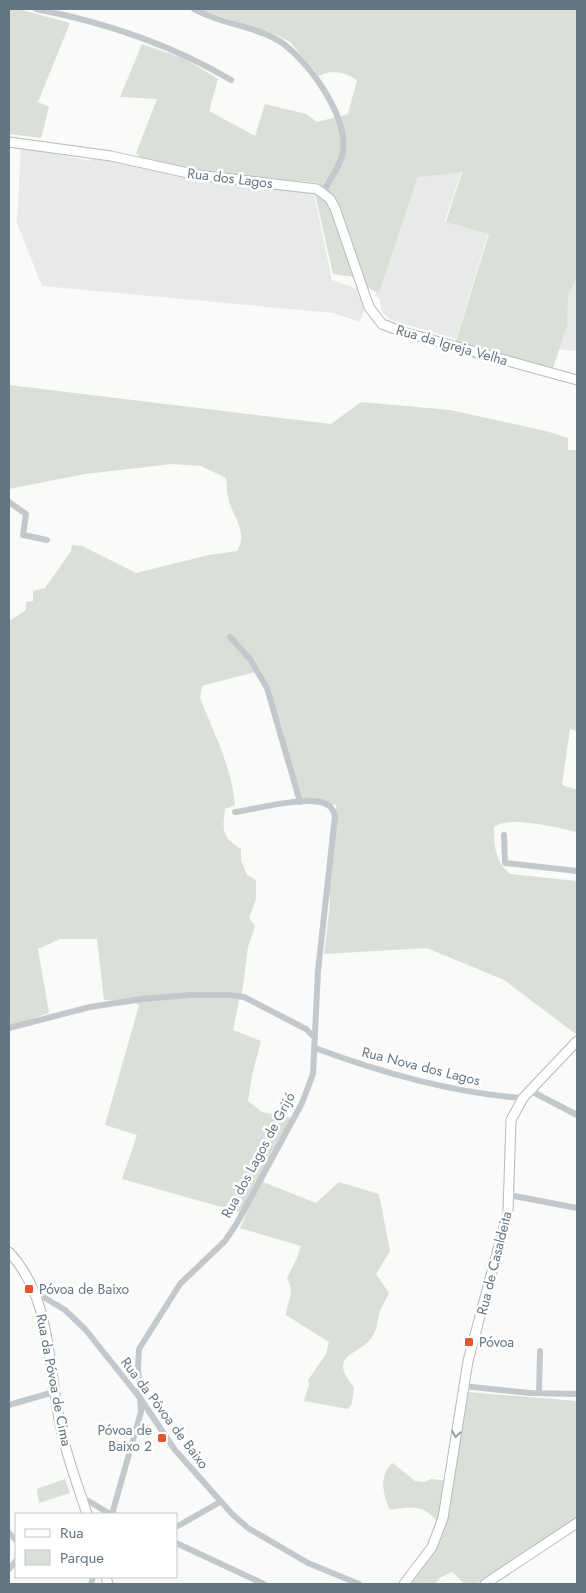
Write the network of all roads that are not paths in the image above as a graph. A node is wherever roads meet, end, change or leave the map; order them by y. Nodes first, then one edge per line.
1 (36, 9) edge
2 (194, 9) edge
3 (231, 80) dead end
4 (9, 142) edge
5 (323, 192) junction
6 (577, 380) edge
7 (9, 502) edge
8 (47, 540) dead end
9 (230, 638) dead end
10 (300, 802) junction
11 (235, 812) dead end
12 (504, 835) dead end
13 (577, 871) edge
14 (9, 1028) edge
15 (315, 1038) junction
16 (577, 1041) edge
17 (315, 1048) junction
18 (531, 1091) junction
19 (523, 1098) junction
20 (577, 1115) edge
21 (509, 1195) junction
22 (577, 1208) edge
23 (9, 1251) edge
24 (35, 1292) junction
25 (540, 1351) dead end
26 (464, 1386) junction
27 (54, 1392) junction
28 (539, 1393) junction
29 (577, 1394) edge
30 (140, 1398) junction
31 (9, 1405) edge
32 (82, 1497) junction
33 (220, 1502) junction
34 (87, 1513) edge
35 (109, 1513) edge
36 (111, 1513) edge
37 (577, 1523) edge
38 (178, 1526) edge
39 (178, 1544) edge
40 (264, 1584) edge
41 (360, 1584) edge
42 (404, 1584) edge
43 (485, 1584) edge

1 - 3 street
2 - 5 street
4 - 5 street, Rua dos Lagos
5 - 6 street, Rua da Igreja Velha
7 - 8 street
9 - 10 street
10 - 11 street, Rua dos Lagos de Grijó
10 - 15 street, Rua dos Lagos de Grijó
12 - 13 street
14 - 15 street
15 - 17 street, Rua dos Lagos de Grijó
16 - 18 street, Rua de Casaldeita
17 - 19 street, Rua Nova dos Lagos
17 - 30 street, Rua dos Lagos de Grijó
18 - 19 street, Rua de Casaldeita
18 - 20 street
19 - 21 street, Rua de Casaldeita
21 - 22 street
21 - 26 street, Rua de Casaldeita
23 - 24 street, Rua da Póvoa de Cima
24 - 27 street, Rua da Póvoa de Cima
24 - 30 street, Rua da Póvoa de Baixo
25 - 28 street
26 - 28 street
26 -> 42 street, Rua de Casaldeita
27 - 31 street
27 - 32 street, Rua da Póvoa de Cima
28 - 29 street
30 - 33 street, Rua da Póvoa de Baixo
30 - 36 street, Rua dos Lagos de Grijó
32 - 34 street, Rua da Póvoa de Cima
32 - 35 street
33 - 38 street
33 - 41 street, Rua da Póvoa de Baixo
37 - 43 street
39 - 40 street

